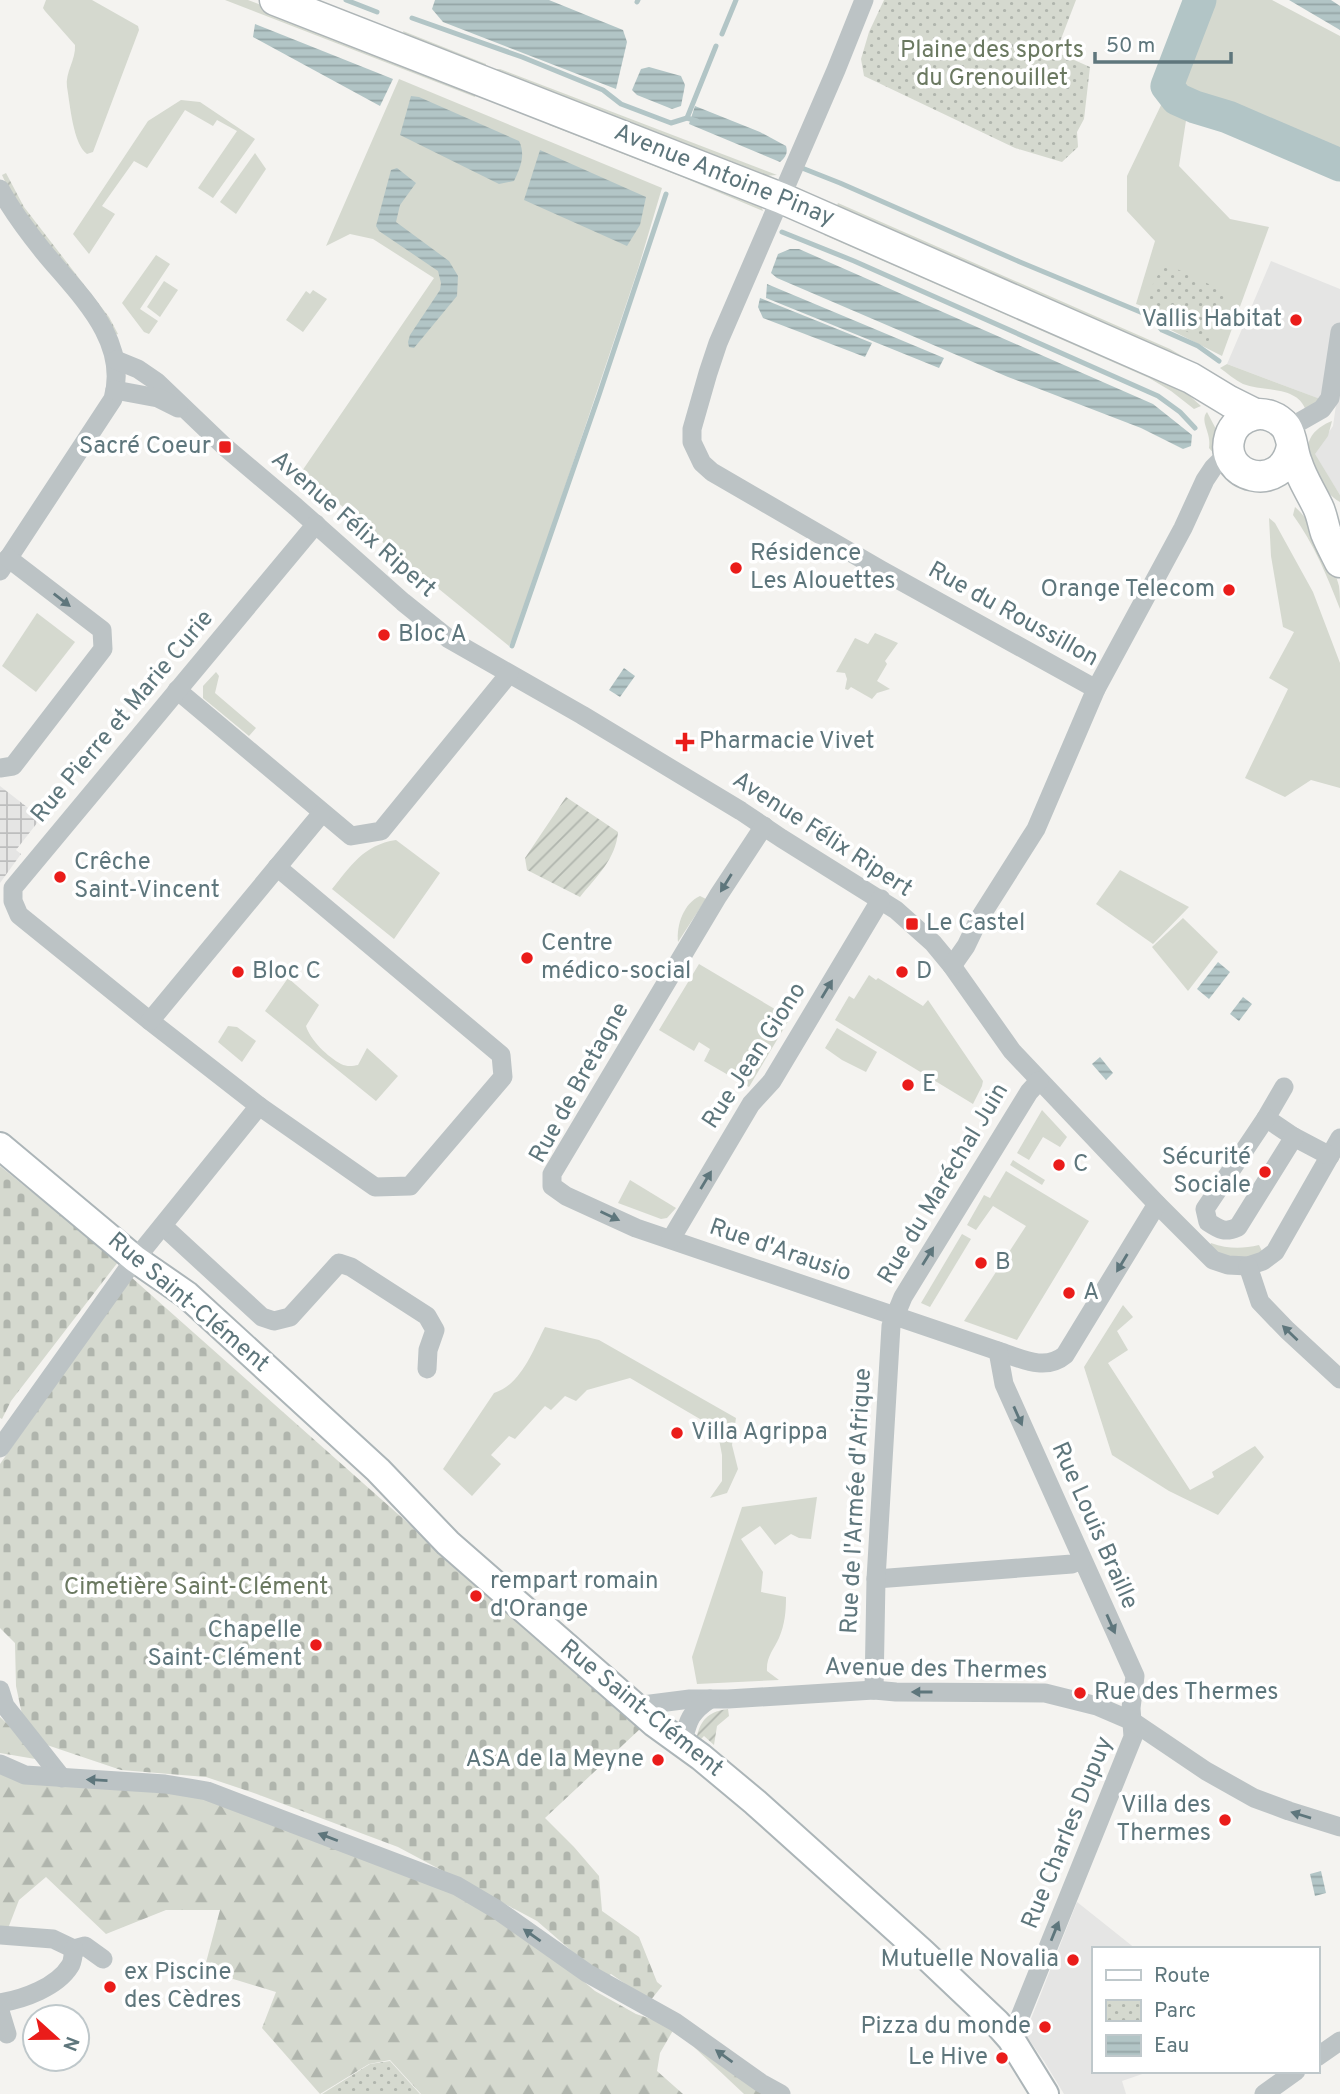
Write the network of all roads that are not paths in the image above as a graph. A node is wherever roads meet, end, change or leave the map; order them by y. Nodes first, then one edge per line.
1 (275, 0) edge
2 (864, 0) edge
3 (0, 189) edge
4 (781, 198) junction
5 (1340, 332) edge
6 (116, 360) junction
7 (1167, 367) junction
8 (115, 390) junction
9 (1255, 414) junction
10 (191, 416) junction
11 (1290, 438) junction
12 (1229, 448) junction
13 (1256, 476) junction
14 (1199, 496) junction
15 (316, 524) junction
16 (1326, 532) junction
17 (1340, 562) edge
18 (4, 565) edge
19 (509, 674) junction
20 (1096, 689) junction
21 (177, 690) junction
22 (0, 768) edge
23 (322, 813) junction
24 (764, 826) junction
25 (277, 867) junction
26 (881, 899) junction
27 (952, 965) junction
28 (150, 1021) junction
29 (1040, 1081) junction
30 (1284, 1087) dead end
31 (259, 1106) junction
32 (1266, 1118) junction
33 (1294, 1137) junction
34 (1340, 1138) edge
35 (0, 1146) edge
36 (1330, 1156) junction
37 (552, 1186) joint
38 (1157, 1204) junction
39 (163, 1226) junction
40 (671, 1239) junction
41 (135, 1259) junction
42 (1248, 1266) junction
43 (895, 1316) junction
44 (998, 1351) junction
45 (427, 1369) dead end
46 (1340, 1379) edge
47 (0, 1448) edge
48 (1082, 1559) junction
49 (876, 1579) junction
50 (0, 1690) edge
51 (874, 1690) junction
52 (710, 1699) junction
53 (635, 1706) junction
54 (1132, 1721) junction
55 (682, 1744) junction
56 (0, 1764) edge
57 (62, 1778) junction
58 (1340, 1827) edge
59 (0, 1935) edge
60 (74, 1949) junction
61 (103, 1959) dead end
62 (1, 2003) edge
63 (7, 2034) dead end
64 (1011, 2039) junction
65 (1340, 2041) edge
66 (1319, 2056) edge
67 (1294, 2073) edge
68 (781, 2094) edge
69 (1045, 2094) edge
70 (1264, 2094) edge

1 - 4 main road, Avenue Antoine Pinay
2 - 4 street, Rue du Roussillon
3 - 6 street
4 - 7 main road, Avenue Antoine Pinay
4 - 20 street, Rue du Roussillon
5 - 11 street
6 - 8 street
6 - 10 street, Avenue Félix Ripert
7 - 9 main road, Avenue Antoine Pinay
7 - 12 main road, Avenue Antoine Pinay
8 - 10 street, Avenue Félix Ripert
8 - 18 street
9 - 11 main road, Avenue Antoine Pinay
9 - 12 main road
10 - 15 street, Avenue Félix Ripert
11 - 13 main road
11 - 16 main road, Avenue Antoine Pinay
12 - 13 main road, Avenue Antoine Pinay
12 - 14 street
13 - 14 street
13 - 16 main road, Avenue Antoine Pinay
14 - 20 street
15 - 19 street, Avenue Félix Ripert
15 - 21 street, Rue Pierre et Marie Curie
16 - 17 main road, Avenue Antoine Pinay
18 -> 22 street
19 - 23 street
19 - 24 street, Avenue Félix Ripert
20 - 27 street, Rue du Roussillon
21 - 23 street
21 - 28 street, Rue Pierre et Marie Curie
23 - 25 street
24 - 26 street, Avenue Félix Ripert
24 -> 37 street, Rue de Bretagne
25 - 28 street
25 - 31 street
26 - 27 street, Avenue Félix Ripert
40 -> 26 street, Rue Jean Giono
27 - 29 street, Avenue Félix Ripert
28 - 31 street
29 - 38 street, Avenue Félix Ripert
43 -> 29 street, Rue du Maréchal Juin
30 - 32 street
31 - 39 street
32 - 33 street
32 - 33 street
33 - 36 street
34 - 36 street
35 - 41 main road, Rue Saint-Clément
36 - 42 street
37 -> 40 street, Rue d'Arausio
38 - 42 street, Avenue Félix Ripert
38 -> 44 street, Rue d'Arausio
39 - 41 street
39 - 45 street
40 - 43 street, Rue d'Arausio
41 - 47 street
41 - 53 main road, Rue Saint-Clément
46 -> 42 street
43 - 44 street, Rue d'Arausio
43 - 49 street, Rue de l'Armée d'Afrique
44 -> 48 street, Rue Louis Braille
48 - 49 street
48 -> 54 street, Rue Louis Braille
49 - 51 street, Rue de l'Armée d'Afrique
50 - 57 street
51 - 52 street, Avenue des Thermes
54 -> 51 street, Avenue des Thermes
52 - 53 street, Avenue des Thermes
52 - 55 street
53 - 55 main road, Rue Saint-Clément
58 -> 54 street, Avenue des Thermes
64 -> 54 street, Rue Charles Dupuy
55 - 64 main road, Rue Saint-Clément
56 - 57 street
68 -> 57 street
59 - 60 street
60 - 61 street
60 - 62 street
62 - 63 street
64 - 69 main road, Rue Saint-Clément
65 - 66 street
67 - 70 street

